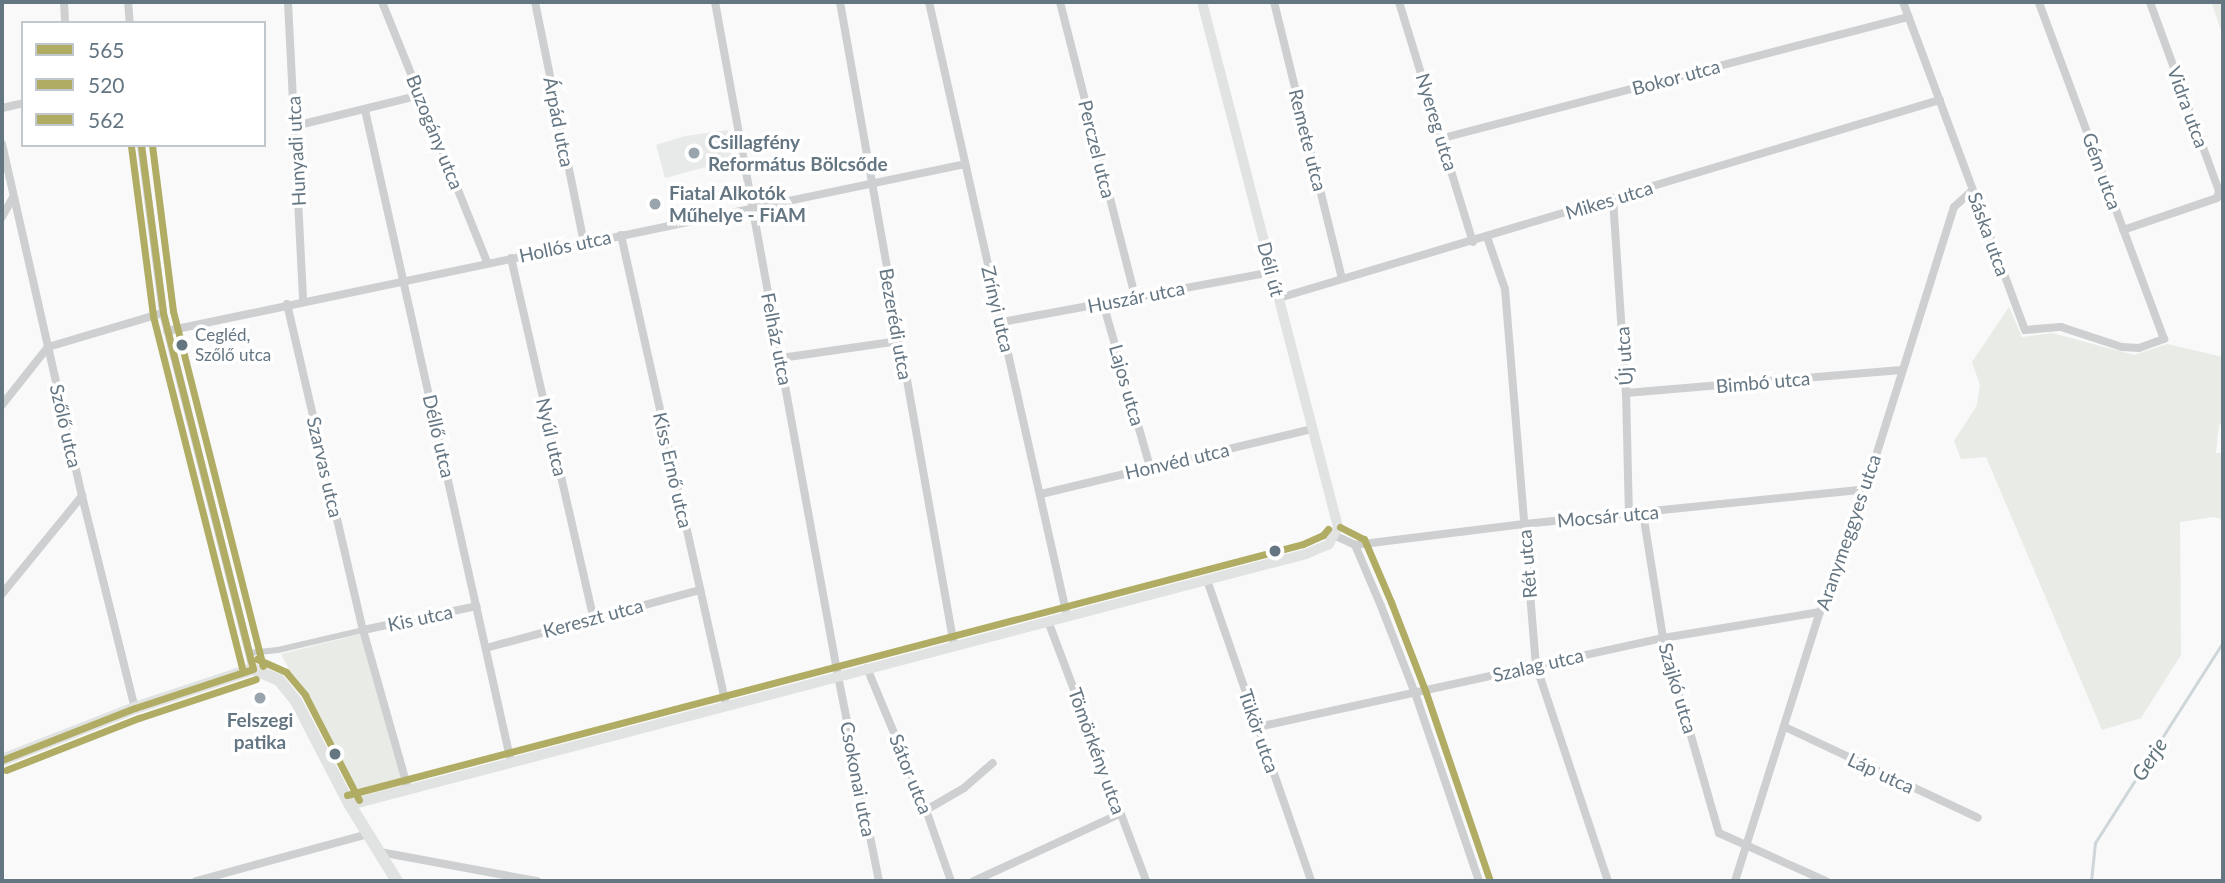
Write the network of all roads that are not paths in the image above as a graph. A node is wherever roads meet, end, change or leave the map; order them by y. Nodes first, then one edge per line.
1 (64, 2) edge
2 (128, 2) edge
3 (289, 2) edge
4 (382, 2) edge
5 (535, 2) edge
6 (715, 2) edge
7 (840, 2) edge
8 (929, 2) edge
9 (1060, 2) edge
10 (1202, 2) edge
11 (1274, 2) edge
12 (1399, 2) edge
13 (1903, 2) edge
14 (2039, 2) edge
15 (2150, 2) edge
16 (1909, 17) junction
17 (65, 21) edge
18 (130, 21) edge
19 (420, 94) junction
20 (1940, 100) junction
21 (21, 103) edge
22 (2, 108) edge
23 (365, 110) junction
24 (295, 126) junction
25 (1443, 138) junction
26 (2, 144) edge
27 (141, 147) edge
28 (964, 164) junction
29 (870, 182) junction
30 (1973, 190) junction
31 (13, 197) junction
32 (1613, 199) junction
33 (752, 208) junction
34 (2, 217) edge
35 (2123, 230) junction
36 (621, 234) junction
37 (1487, 237) junction
38 (584, 242) junction
39 (1473, 242) junction
40 (511, 258) junction
41 (487, 262) junction
42 (1271, 272) junction
43 (1342, 278) junction
44 (404, 281) junction
45 (1135, 296) junction
46 (1279, 298) junction
47 (303, 300) junction
48 (1103, 303) junction
49 (286, 304) junction
50 (163, 313) junction
51 (1002, 321) junction
52 (167, 331) junction
53 (2164, 339) joint
54 (899, 341) junction
55 (48, 347) junction
56 (781, 358) junction
57 (1901, 370) junction
58 (1626, 393) junction
59 (2, 405) edge
60 (1312, 429) junction
61 (1150, 467) junction
62 (1861, 490) junction
63 (1041, 494) junction
64 (82, 496) junction
65 (1643, 513) junction
66 (1629, 514) junction
67 (1524, 524) junction
68 (1336, 536) junction
69 (1355, 545) junction
70 (1208, 580) junction
71 (700, 590) junction
72 (2, 594) edge
73 (477, 606) junction
74 (1819, 612) junction
75 (1067, 616) junction
76 (593, 617) junction
77 (1048, 621) junction
78 (363, 630) junction
79 (1663, 638) junction
80 (954, 645) junction
81 (486, 648) junction
82 (249, 653) junction
83 (1536, 665) junction
84 (867, 668) junction
85 (253, 669) junction
86 (838, 676) junction
87 (1415, 693) junction
88 (726, 706) junction
89 (135, 708) junction
90 (1258, 727) junction
91 (1785, 727) junction
92 (2, 760) edge
93 (511, 762) junction
94 (993, 763) dead end
95 (408, 789) junction
96 (350, 805) junction
97 (926, 810) junction
98 (1120, 814) junction
99 (1978, 818) dead end
100 (368, 834) junction
101 (1745, 845) junction
102 (380, 852) junction
103 (199, 881) edge
104 (397, 881) edge
105 (537, 881) edge
106 (879, 881) edge
107 (951, 881) edge
108 (974, 881) edge
109 (1146, 881) edge
110 (1311, 881) edge
111 (1479, 881) edge
112 (1608, 881) edge
113 (1735, 881) edge
114 (1826, 881) edge

1 - 17 street
2 - 18 street
3 - 24 street, Hunyadi utca
4 - 19 street, Buzogány utca
5 - 38 street, Árpád utca
6 - 33 street, Felház utca
7 - 29 street, Bezerédi utca
8 - 28 street, Zrínyi utca
9 - 45 street, Perczel utca
10 - 42 main road, Déli út
11 - 43 street, Remete utca
12 - 25 street, Nyereg utca
13 - 16 street, Sáska utca
14 - 35 street, Gém utca
15 - 35 street, Vidra utca
16 - 20 street, Sáska utca
16 - 25 street, Bokor utca
19 - 23 street
19 - 41 street, Buzogány utca
20 - 30 street, Sáska utca
20 - 32 street, Mikes utca
21 - 22 street
23 - 24 street
23 - 44 street, Déllő utca
24 - 47 street, Hunyadi utca
25 - 39 street, Nyereg utca
26 - 31 street, Szőlő utca
27 - 50 street
28 - 29 street, Hollós utca
28 - 51 street, Zrínyi utca
29 - 33 street, Hollós utca
29 - 54 street, Bezerédi utca
30 - 53 street, Sáska utca
30 - 57 street, Aranymeggyes utca
31 - 34 street
31 - 55 street, Szőlő utca
32 - 37 street, Mikes utca
32 - 58 street, Új utca
33 - 36 street, Hollós utca
33 - 56 street, Felház utca
35 - 53 street, Gém utca
36 - 38 street, Hollós utca
36 - 71 street, Kiss Ernő utca
37 - 39 street, Mikes utca
37 - 67 street, Rét utca
38 - 40 street, Hollós utca
39 - 43 street, Mikes utca
40 - 41 street, Hollós utca
40 - 76 street, Nyúl utca
41 - 44 street, Hollós utca
42 - 45 street, Huszár utca
42 - 46 main road, Déli út
43 - 46 street, Mikes utca
44 - 47 street, Hollós utca
44 - 73 street, Déllő utca
45 - 48 street, Huszár utca
46 - 60 main road, Déli út
47 - 49 street, Hollós utca
48 - 51 street, Huszár utca
48 - 61 street, Lajos utca
49 - 52 street, Hollós utca
49 - 78 street, Szarvas utca
50 - 52 street
50 - 55 street
51 - 63 street, Zrínyi utca
52 - 82 street
54 - 56 street
54 - 80 street, Bezerédi utca
55 - 59 street
55 - 64 street, Szőlő utca
56 - 86 street, Felház utca
57 - 58 street, Bimbó utca
57 - 62 street, Aranymeggyes utca
58 - 66 street, Új utca
60 - 61 street, Honvéd utca
60 - 68 main road, Déli út
61 - 63 street, Honvéd utca
62 - 65 street, Mocsár utca
62 - 74 street, Aranymeggyes utca
63 - 75 street, Zrínyi utca
64 - 72 street
64 - 89 street, Szőlő utca
65 - 66 street, Mocsár utca
65 - 79 street, Szajkó utca
66 - 67 street, Mocsár utca
67 - 69 street, Mocsár utca
67 - 83 street, Rét utca
68 - 69 street
68 - 70 main road
69 - 87 street
70 - 75 main road
70 - 90 street, Tükör utca
71 - 76 street, Kereszt utca
71 - 88 street, Kiss Ernő utca
73 - 78 street, Kis utca
73 - 81 street, Déllő utca
74 - 79 street, Szalag utca
74 - 91 street, Aranymeggyes utca
75 - 77 main road
76 - 81 street, Kereszt utca
77 - 80 main road
77 - 98 street, Tömörkény utca
78 - 82 street
78 - 95 street, Szarvas utca
79 - 83 street, Szalag utca
79 - 101 street, Szajkó utca
80 - 84 main road
81 - 93 street, Déllő utca
82 - 85 street
83 - 87 street, Szalag utca
83 - 112 street, Rét utca
84 - 86 main road
84 - 97 street, Sátor utca
85 - 89 main road
85 - 96 main road
86 - 88 main road
86 - 106 street, Csokonai utca
87 - 90 street, Szalag utca
87 - 111 street
88 - 93 main road
89 - 92 main road
90 - 110 street, Tükör utca
91 - 99 street, Láp utca
91 - 101 street, Aranymeggyes utca
93 - 95 main road
94 - 97 street
95 - 96 main road
96 - 100 main road
97 - 107 street, Sátor utca
98 - 108 street
98 - 109 street, Tömörkény utca
100 - 102 main road
100 - 103 street
101 - 113 street, Aranymeggyes utca
101 - 114 street, Szajkó utca
102 - 104 main road
102 - 105 street

